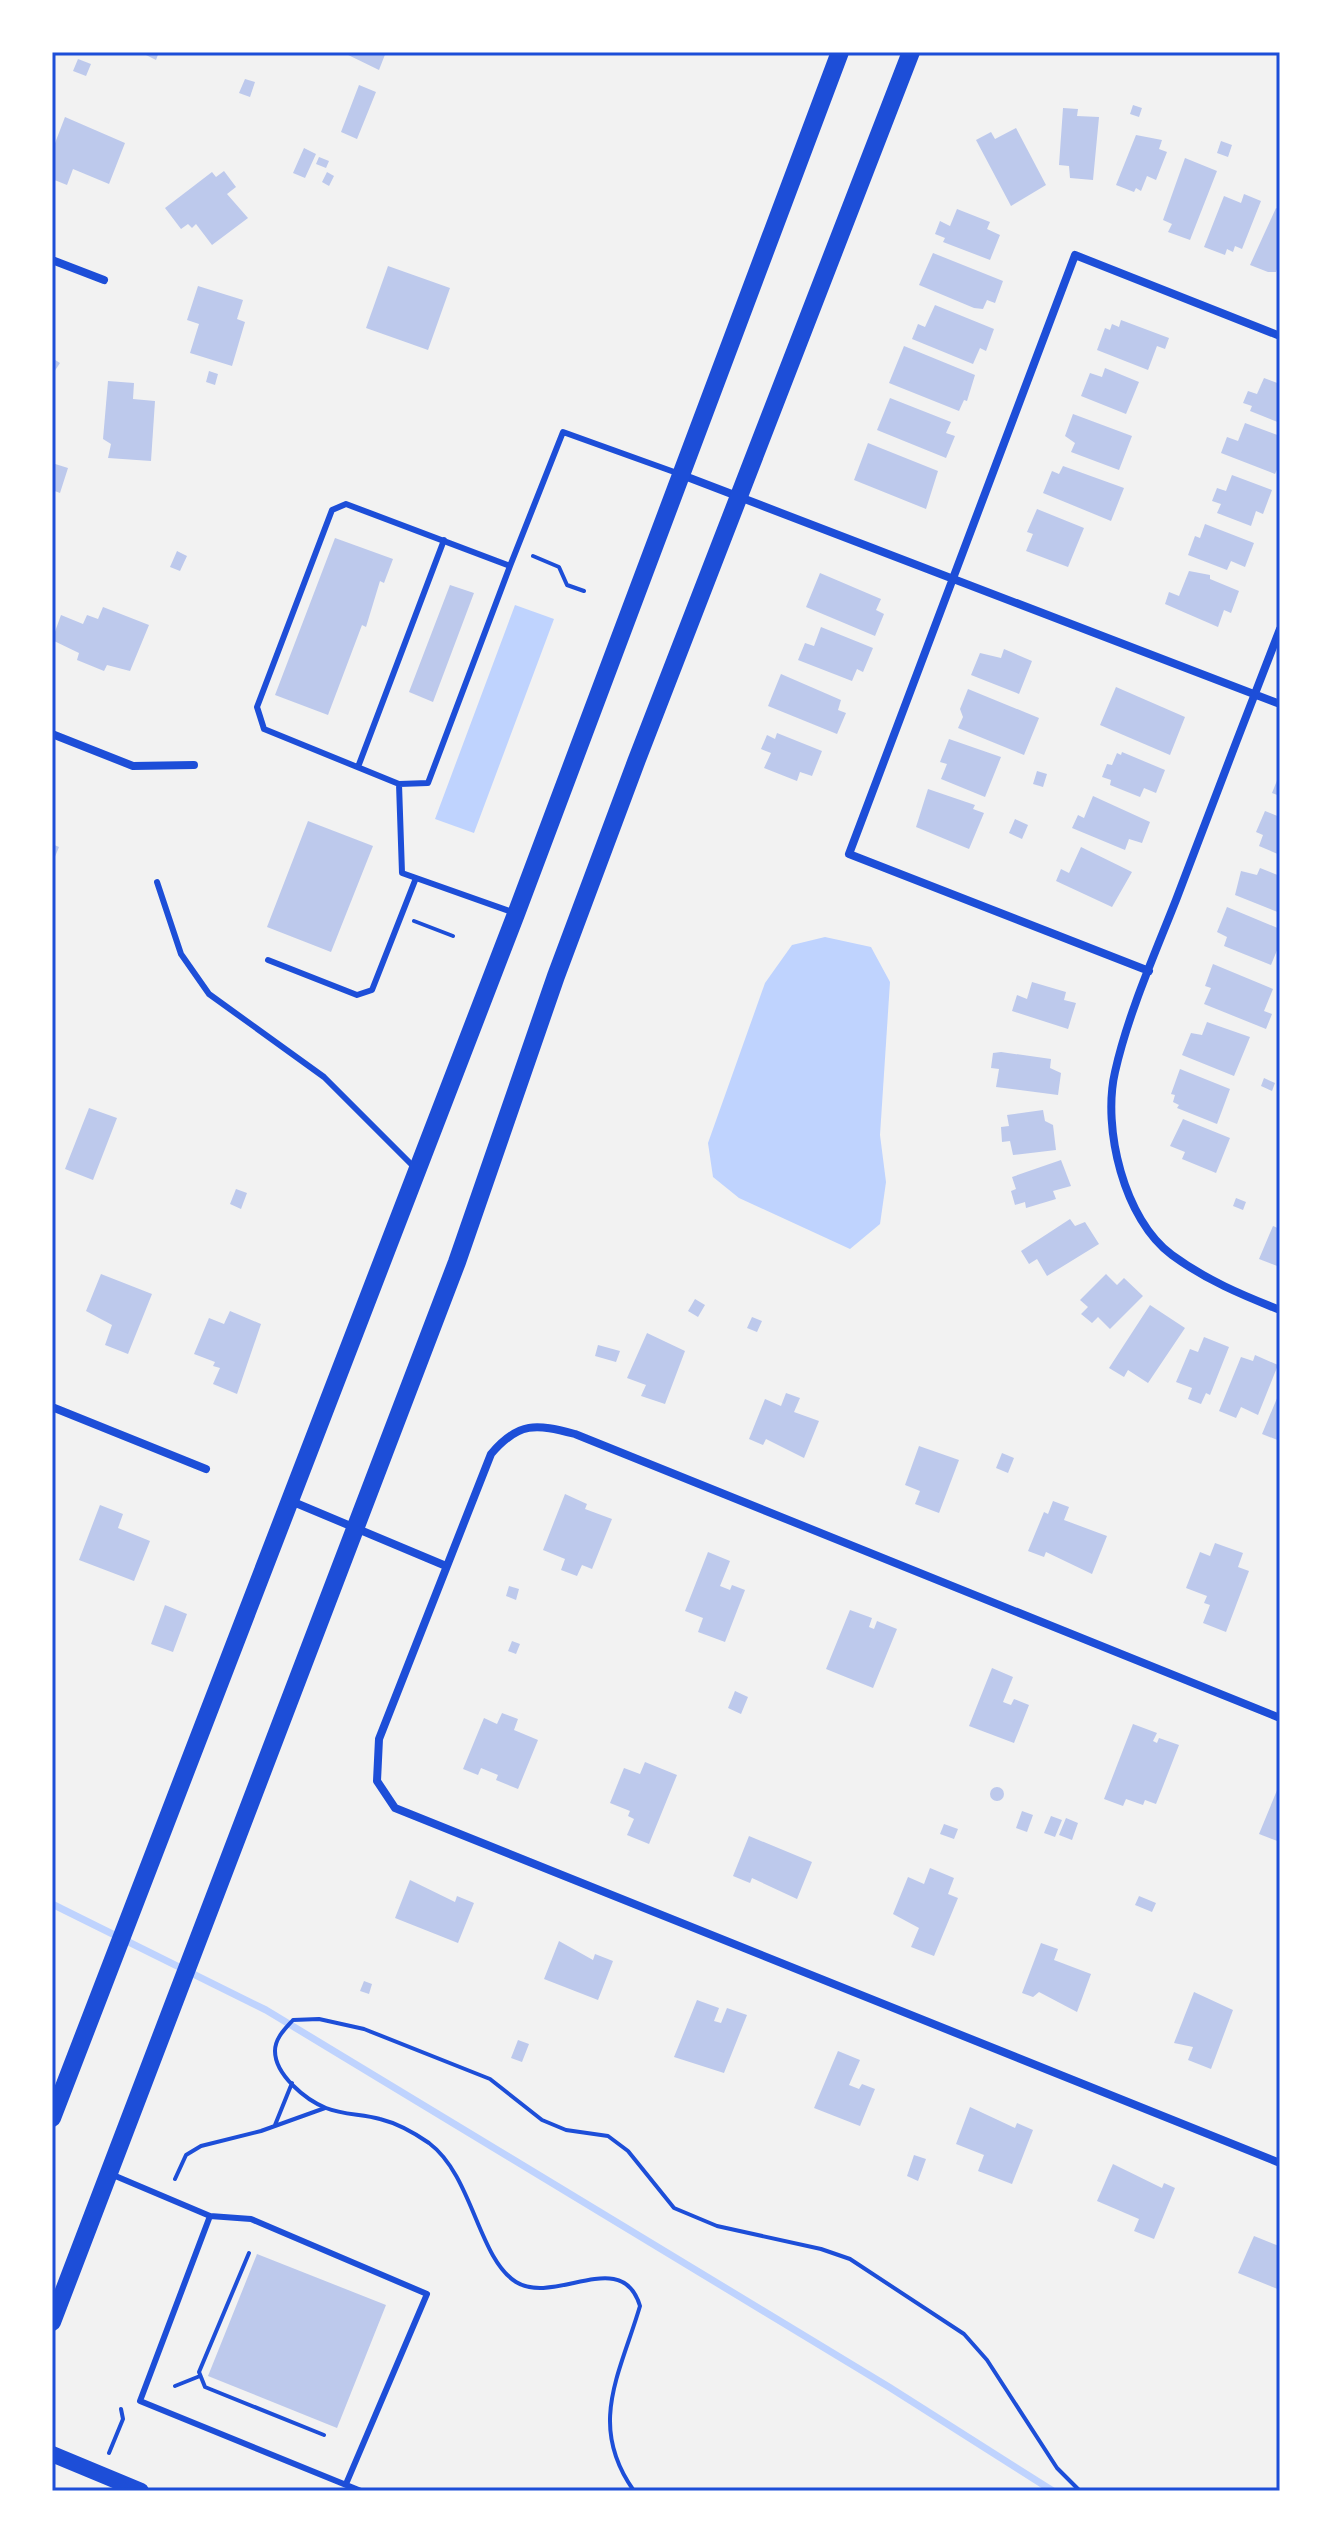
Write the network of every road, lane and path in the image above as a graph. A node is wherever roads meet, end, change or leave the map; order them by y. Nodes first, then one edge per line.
1 (840, 52) edge
2 (911, 52) edge
3 (52, 260) edge
4 (104, 280) dead end
5 (1280, 336) edge
6 (681, 475) junction
7 (738, 494) junction
8 (444, 540) junction
9 (533, 556) dead end
10 (510, 566) junction
11 (954, 578) junction
12 (584, 591) dead end
13 (1280, 629) edge
14 (1254, 694) junction
15 (1280, 704) edge
16 (52, 734) edge
17 (194, 765) dead end
18 (358, 767) junction
19 (399, 784) junction
20 (416, 878) junction
21 (157, 882) dead end
22 (516, 914) junction
23 (414, 921) dead end
24 (453, 936) dead end
25 (268, 960) dead end
26 (1149, 971) junction
27 (417, 1170) junction
28 (1280, 1310) edge
29 (52, 1407) edge
30 (206, 1469) dead end
31 (291, 1501) junction
32 (355, 1528) junction
33 (446, 1566) junction
34 (1280, 1718) edge
35 (292, 2083) junction
36 (325, 2108) junction
37 (52, 2118) edge
38 (274, 2127) junction
39 (1280, 2163) edge
40 (109, 2174) junction
41 (175, 2179) dead end
42 (210, 2216) junction
43 (249, 2253) dead end
44 (52, 2322) edge
45 (200, 2376) junction
46 (175, 2386) dead end
47 (121, 2409) dead end
48 (324, 2435) dead end
49 (109, 2453) dead end
50 (52, 2454) edge
51 (346, 2484) junction
52 (141, 2491) edge
53 (361, 2491) edge
54 (634, 2491) edge
55 (1080, 2491) edge

1 - 6 main road
2 - 7 main road
3 - 4 street
5 - 11 street
6 - 7 street
6 - 10 lane
6 - 22 main road
7 - 11 street
7 - 32 main road
8 - 10 lane
8 - 18 lane
8 - 18 lane
9 - 12 path
10 - 19 lane
11 - 14 street
11 - 26 street
13 - 14 street
14 - 15 street
14 - 26 street
16 - 17 street
18 - 19 lane
19 - 20 lane
20 - 22 lane
20 - 25 lane
21 - 27 lane
22 - 27 main road
23 - 24 path
26 - 28 street
27 - 31 main road
29 - 30 street
31 - 32 street
31 - 37 main road
32 - 33 street
32 - 40 main road
33 - 34 street
33 - 39 street
35 - 36 path
35 - 38 path
35 - 55 path
36 - 38 path
36 - 54 path
38 - 41 path
40 - 42 lane
40 - 44 main road
42 - 51 lane
42 - 51 lane
43 - 45 path
45 - 46 path
45 - 48 path
47 - 49 path
50 - 52 main road
51 - 53 lane

